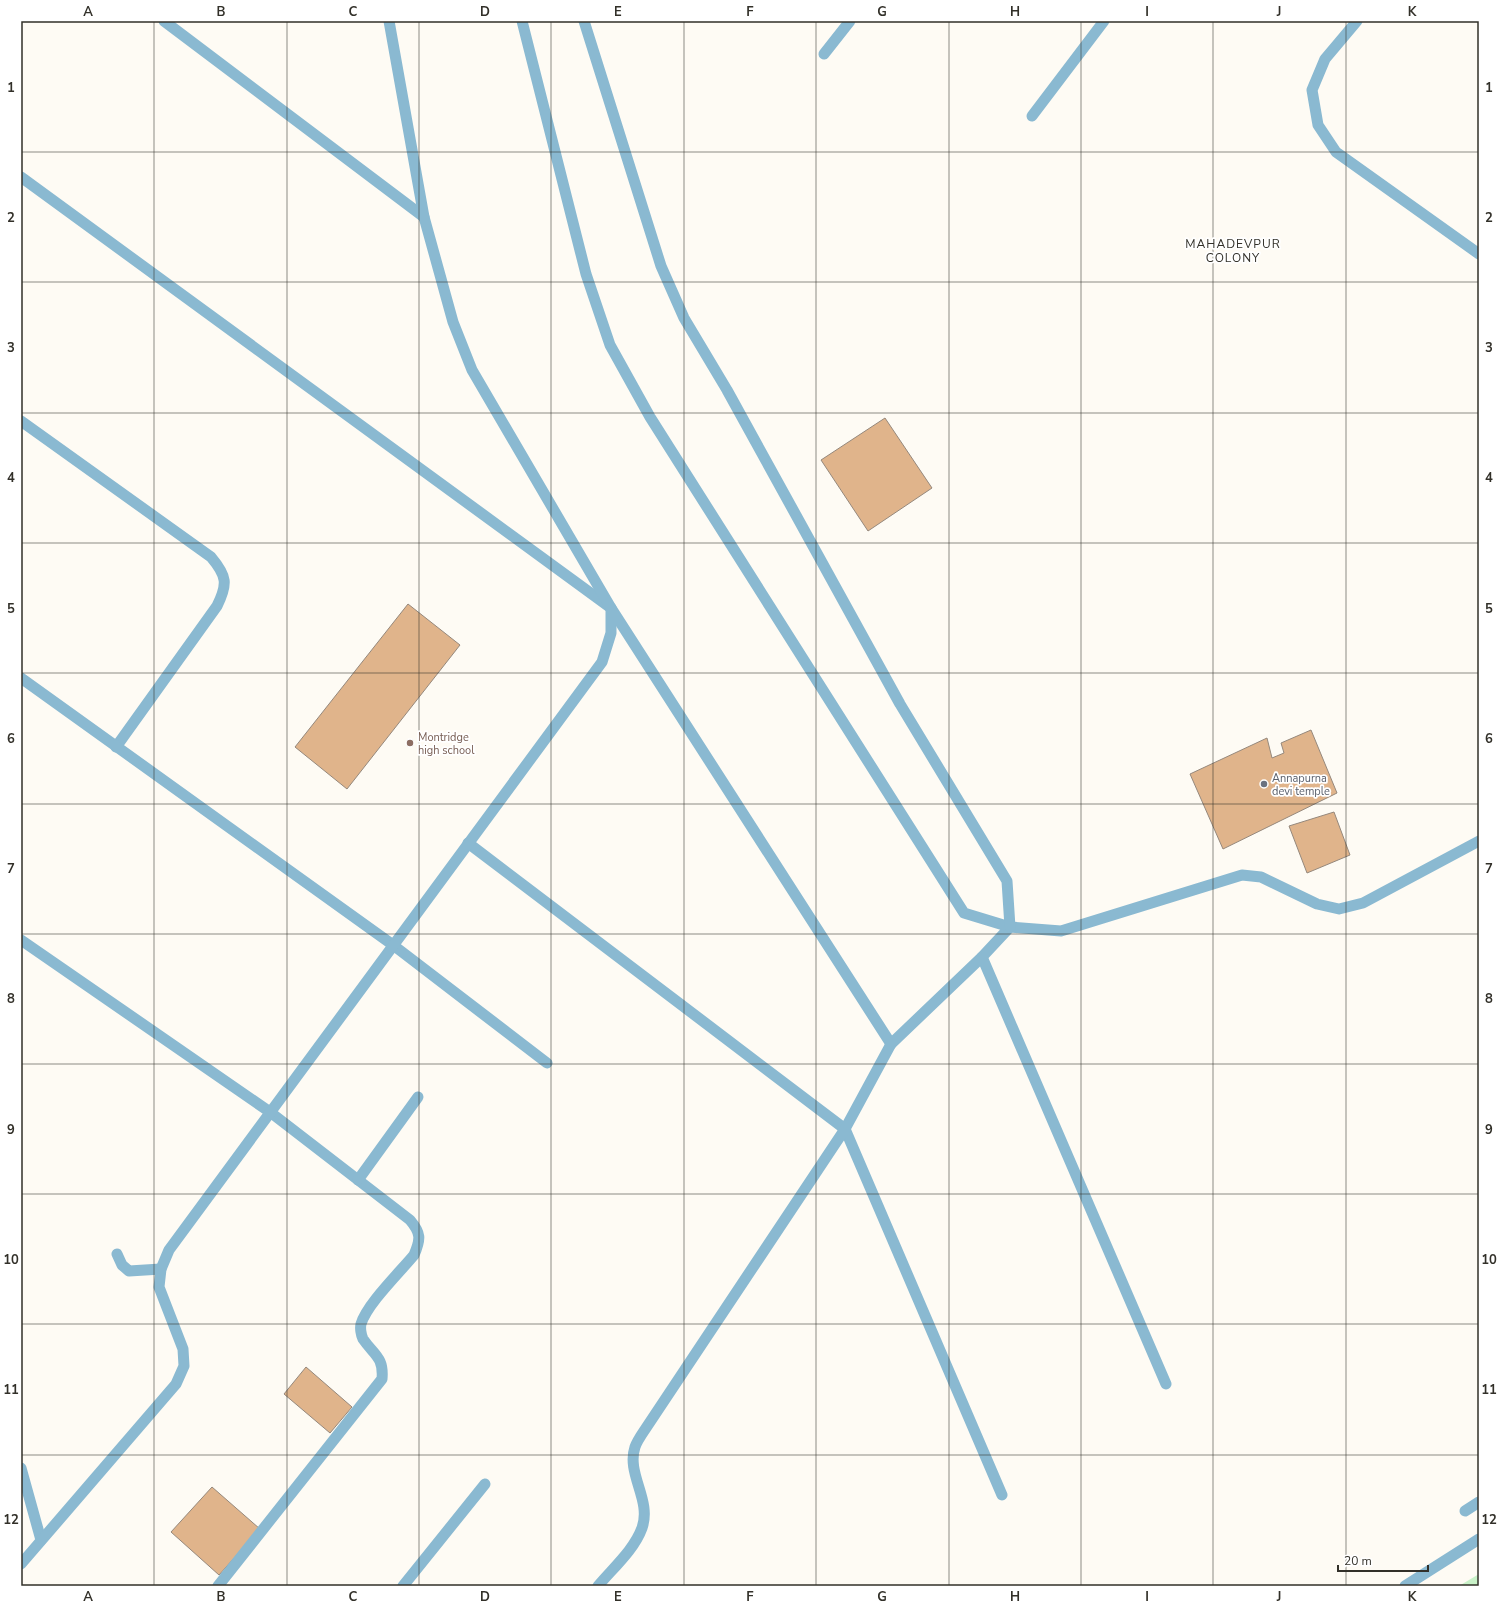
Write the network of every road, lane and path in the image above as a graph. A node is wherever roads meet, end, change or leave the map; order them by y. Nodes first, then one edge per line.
1 (164, 21) edge
2 (389, 21) edge
3 (522, 21) edge
4 (584, 21) edge
5 (850, 21) edge
6 (1104, 21) edge
7 (1356, 21) edge
8 (824, 54) dead end
9 (1032, 116) dead end
10 (21, 177) edge
11 (424, 217) junction
12 (1479, 254) edge
13 (21, 422) edge
14 (610, 608) junction
15 (21, 678) edge
16 (116, 747) junction
17 (1479, 841) edge
18 (468, 843) junction
19 (1010, 927) junction
20 (21, 940) edge
21 (393, 945) junction
22 (982, 957) junction
23 (891, 1044) junction
24 (547, 1063) dead end
25 (418, 1097) dead end
26 (270, 1112) junction
27 (845, 1129) junction
28 (358, 1180) junction
29 (117, 1254) dead end
30 (161, 1269) junction
31 (1166, 1384) dead end
32 (21, 1468) edge
33 (485, 1484) dead end
34 (1002, 1495) dead end
35 (1479, 1502) edge
36 (1465, 1510) dead end
37 (1479, 1539) edge
38 (41, 1540) junction
39 (21, 1564) edge
40 (218, 1586) edge
41 (403, 1586) edge
42 (598, 1586) edge
43 (1405, 1586) edge

1 - 11 street
2 - 11 street
3 - 19 street
4 - 19 street
5 - 8 street
6 - 9 street
7 - 12 street
10 - 14 street
11 - 14 street
13 - 16 street
14 - 18 street
14 - 23 street
15 - 16 street
16 - 21 street
17 - 19 street
18 - 21 street
18 - 27 street
19 - 22 street
20 - 26 street
21 - 24 street
21 - 26 street
22 - 23 street
22 - 31 street
23 - 27 street
25 - 28 street
26 - 28 street
26 - 30 street
27 - 34 street
27 - 42 street
28 - 40 street
29 - 30 street
30 - 38 street
32 - 38 street
33 - 41 street
35 - 36 street
37 - 43 street
38 - 39 street

